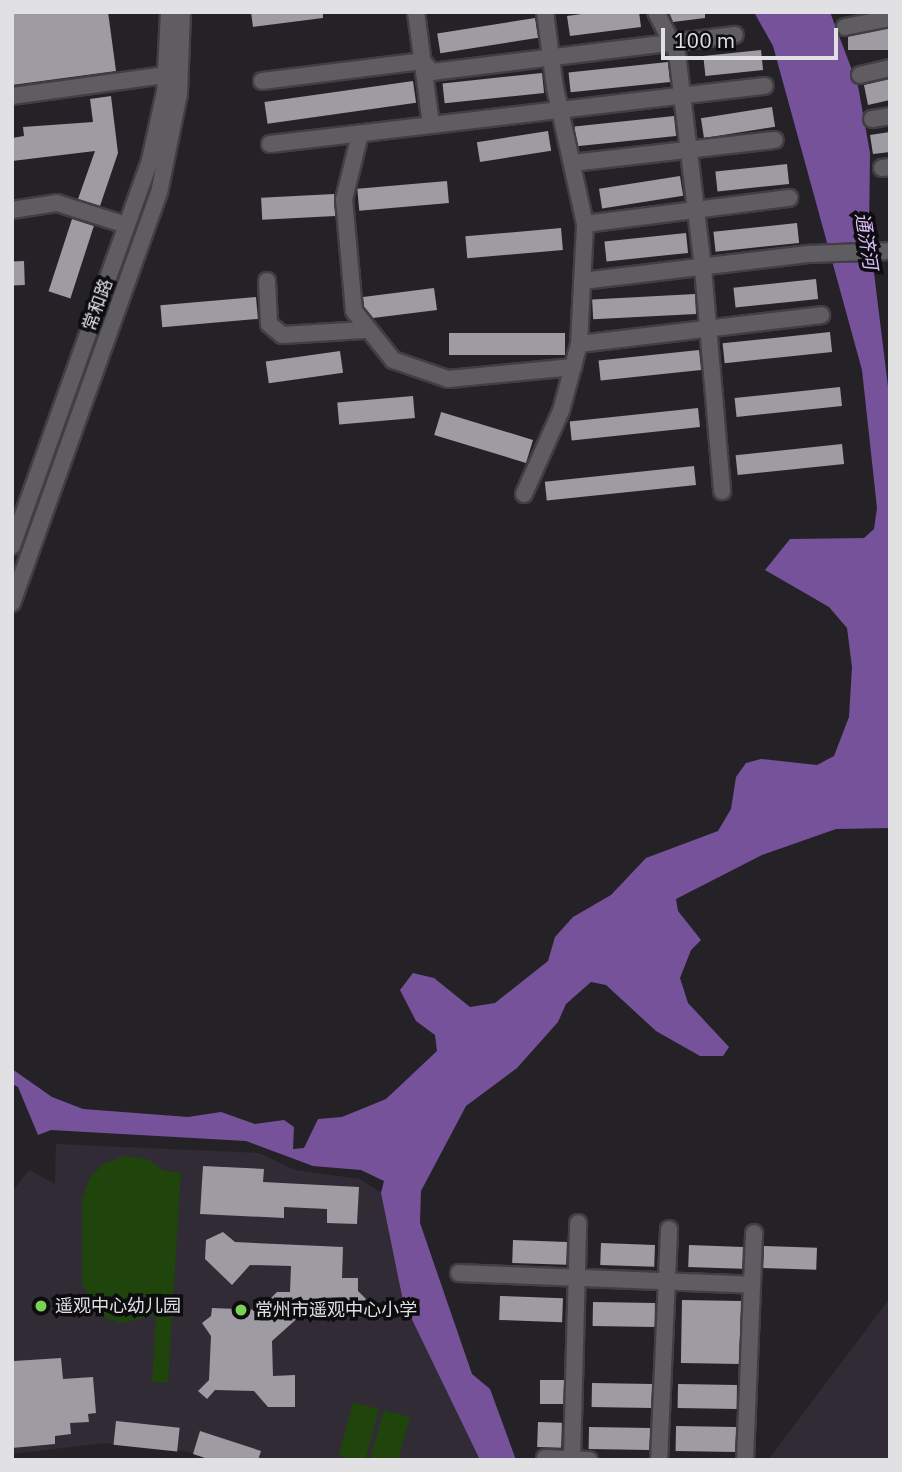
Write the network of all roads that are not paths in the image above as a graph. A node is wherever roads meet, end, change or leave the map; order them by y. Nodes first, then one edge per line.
1 (169, 12) edge
2 (182, 12) edge
3 (417, 12) edge
4 (545, 12) edge
5 (656, 12) edge
6 (890, 18) edge
7 (845, 27) dead end
8 (735, 35) dead end
9 (671, 43) junction
10 (551, 57) junction
11 (422, 61) junction
12 (890, 68) edge
13 (166, 75) junction
14 (860, 75) dead end
15 (262, 81) dead end
16 (765, 86) dead end
17 (682, 95) junction
18 (12, 96) edge
19 (560, 109) junction
20 (890, 116) edge
21 (872, 119) dead end
22 (431, 125) junction
23 (360, 134) junction
24 (775, 140) dead end
25 (270, 144) dead end
26 (688, 150) junction
27 (572, 163) junction
28 (789, 198) dead end
29 (12, 210) edge
30 (696, 210) junction
31 (585, 224) junction
32 (126, 225) junction
33 (890, 251) edge
34 (703, 268) junction
35 (267, 281) dead end
36 (582, 281) junction
37 (821, 315) dead end
38 (708, 329) junction
39 (365, 330) junction
40 (579, 344) junction
41 (573, 367) junction
42 (722, 491) dead end
43 (524, 494) dead end
44 (12, 546) edge
45 (12, 603) edge
46 (578, 1223) dead end
47 (668, 1229) dead end
48 (754, 1233) dead end
49 (459, 1273) dead end
50 (577, 1278) junction
51 (666, 1282) junction
52 (752, 1285) junction
53 (545, 1458) edge
54 (572, 1459) edge
55 (589, 1460) edge
56 (659, 1460) edge
57 (745, 1460) edge

1 - 13 street, 常和路
2 - 45 street, 常和路
3 - 11 street
4 - 10 street
5 - 9 street
6 - 7 street
8 - 9 street
9 - 10 street
9 - 17 street
10 - 11 street
10 - 19 street
11 - 15 street
11 - 22 street
12 - 14 street
13 - 18 street
13 - 32 street, 常和路
16 - 17 street
17 - 19 street
17 - 26 street
19 - 22 street
19 - 27 street
20 - 21 street
22 - 23 street
23 - 25 street
23 - 39 street
24 - 26 street
26 - 27 street
26 - 30 street
27 - 31 street
28 - 30 street
29 - 32 street
30 - 31 street
30 - 34 street
31 - 36 street
32 - 44 street, 常和路
33 - 34 street
34 - 36 street
34 - 38 street
35 - 39 street
36 - 40 street
37 - 38 street
38 - 40 street
38 - 42 street
39 - 41 street
40 - 41 street
41 - 43 street
46 - 50 street
47 - 51 street
48 - 52 street
49 - 50 street
50 - 51 street
50 - 54 street
51 - 52 street
51 - 56 street
52 - 57 street
53 - 54 street
54 - 55 street

